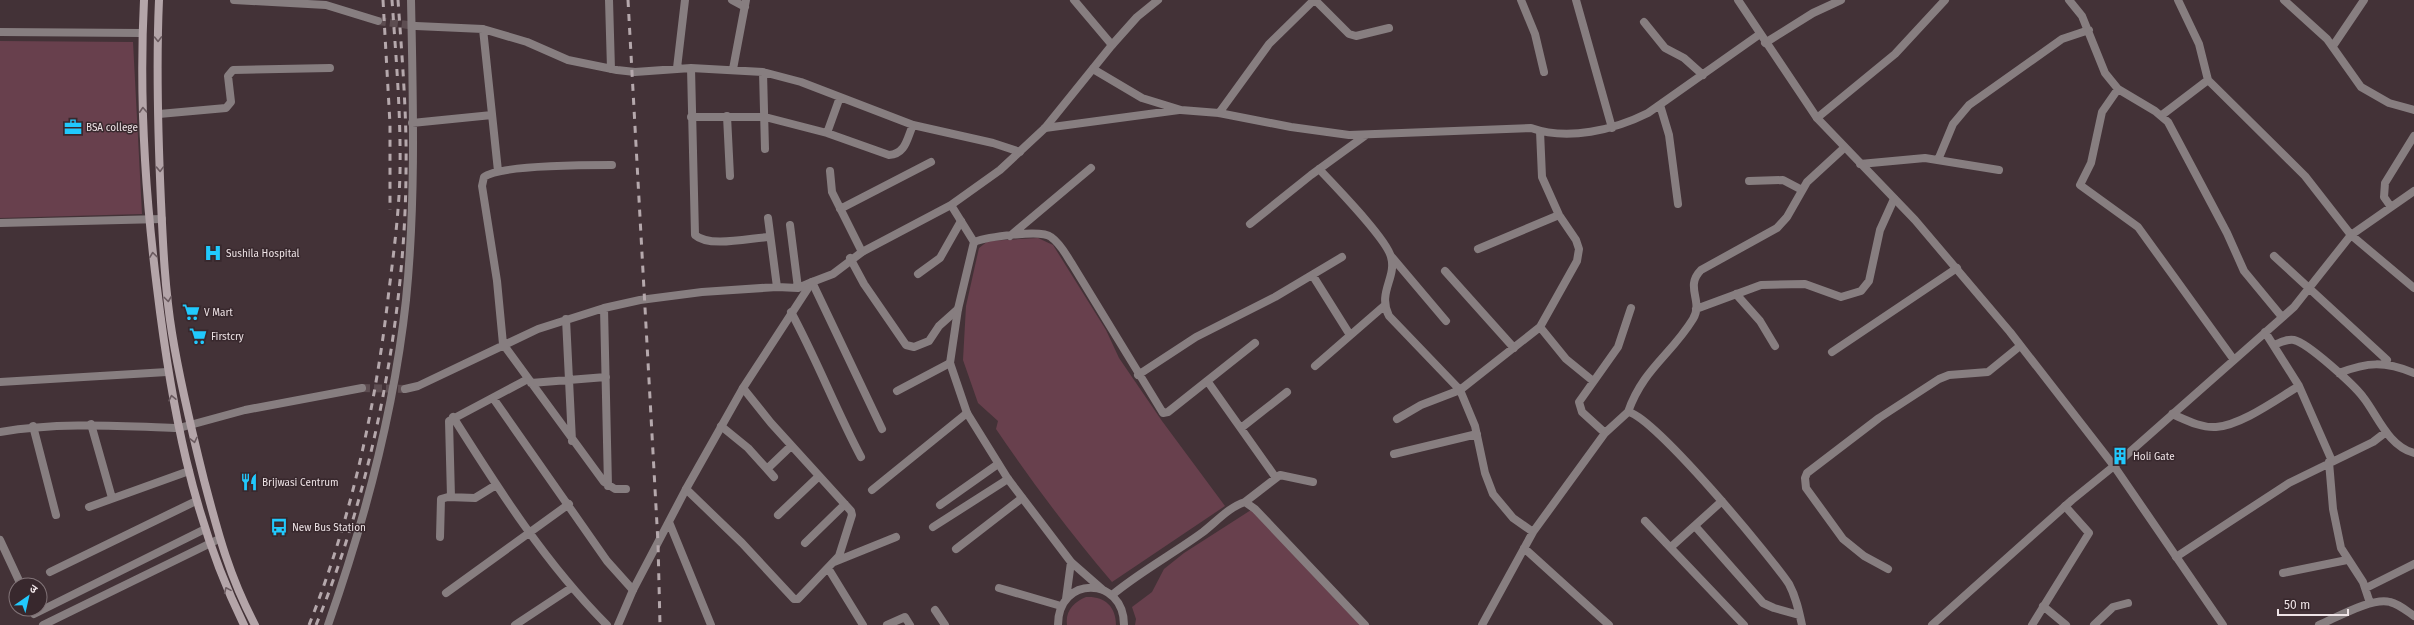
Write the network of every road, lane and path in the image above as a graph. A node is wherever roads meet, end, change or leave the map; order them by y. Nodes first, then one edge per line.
1 (144, 0) edge
2 (159, 0) edge
3 (234, 0) edge
4 (411, 0) edge
5 (609, 0) edge
6 (685, 0) edge
7 (732, 0) edge
8 (1074, 0) edge
9 (1158, 0) edge
10 (1315, 0) edge
11 (1520, 0) edge
12 (1576, 0) edge
13 (1738, 0) edge
14 (1841, 0) edge
15 (1945, 0) edge
16 (2069, 0) edge
17 (2178, 0) edge
18 (2284, 0) edge
19 (2364, 0) edge
20 (746, 4) edge
21 (378, 21) tunnel mouth
22 (1644, 22) dead end
23 (416, 26) tunnel mouth
24 (1389, 28) dead end
25 (483, 29) junction
26 (2089, 30) junction
27 (0, 32) edge
28 (142, 33) junction
29 (1760, 34) junction
30 (1765, 43) junction
31 (1112, 45) junction
32 (2333, 46) junction
33 (330, 68) dead end
34 (677, 68) junction
35 (691, 68) junction
36 (611, 69) junction
37 (733, 69) junction
38 (1093, 69) junction
39 (763, 72) junction
40 (1544, 72) dead end
41 (1702, 75) junction
42 (2208, 80) junction
43 (2118, 89) junction
44 (840, 97) junction
45 (1660, 105) junction
46 (1181, 110) junction
47 (2414, 110) edge
48 (1219, 113) junction
49 (159, 114) junction
50 (492, 115) junction
51 (2162, 115) junction
52 (727, 116) junction
53 (692, 117) junction
54 (765, 117) junction
55 (1817, 118) junction
56 (412, 123) junction
57 (913, 125) junction
58 (1045, 128) junction
59 (1612, 128) junction
60 (1540, 131) junction
61 (828, 133) junction
62 (1366, 134) junction
63 (2414, 136) edge
64 (1844, 148) junction
65 (765, 149) dead end
66 (1020, 152) junction
67 (1938, 160) junction
68 (931, 162) dead end
69 (1860, 164) junction
70 (612, 165) dead end
71 (1091, 168) dead end
72 (1319, 169) junction
73 (1999, 170) dead end
74 (498, 171) junction
75 (830, 171) dead end
76 (730, 176) dead end
77 (1749, 181) dead end
78 (1802, 190) junction
79 (2414, 191) edge
80 (1894, 199) junction
81 (1678, 204) dead end
82 (952, 205) junction
83 (2391, 208) junction
84 (840, 209) junction
85 (1559, 215) junction
86 (768, 218) dead end
87 (148, 219) junction
88 (162, 219) junction
89 (961, 221) junction
90 (0, 223) edge
91 (1250, 224) dead end
92 (790, 225) dead end
93 (2351, 235) junction
94 (769, 237) junction
95 (1010, 237) junction
96 (974, 242) junction
97 (1478, 249) dead end
98 (862, 252) junction
99 (1391, 256) junction
100 (2274, 256) dead end
101 (1342, 257) dead end
102 (850, 258) junction
103 (1957, 268) junction
104 (1445, 271) dead end
105 (918, 274) dead end
106 (1313, 276) junction
107 (812, 282) junction
108 (777, 287) junction
109 (798, 288) junction
110 (2308, 288) junction
111 (2414, 288) edge
112 (1736, 294) junction
113 (1384, 306) junction
114 (604, 308) junction
115 (1631, 308) dead end
116 (958, 309) junction
117 (1696, 309) junction
118 (791, 312) junction
119 (2282, 317) junction
120 (566, 319) junction
121 (1446, 321) dead end
122 (1540, 327) junction
123 (2265, 332) junction
124 (1350, 335) junction
125 (1254, 343) dead end
126 (503, 344) junction
127 (2274, 345) junction
128 (1775, 346) dead end
129 (2020, 346) junction
130 (1514, 348) junction
131 (1832, 352) dead end
132 (2234, 360) junction
133 (2387, 360) dead end
134 (950, 363) junction
135 (1315, 366) dead end
136 (167, 372) junction
137 (2339, 373) junction
138 (2414, 373) edge
139 (1138, 374) junction
140 (606, 377) junction
141 (569, 380) junction
142 (530, 381) junction
143 (1593, 381) junction
144 (0, 382) edge
145 (1208, 382) junction
146 (2299, 386) junction
147 (362, 388) tunnel mouth
148 (743, 388) junction
149 (405, 389) tunnel mouth
150 (1460, 390) junction
151 (897, 391) dead end
152 (1287, 392) dead end
153 (493, 398) junction
154 (1628, 412) junction
155 (966, 413) junction
156 (2172, 414) junction
157 (453, 417) junction
158 (1397, 419) dead end
159 (91, 424) junction
160 (190, 424) junction
161 (33, 426) junction
162 (721, 426) junction
163 (178, 428) junction
164 (1241, 428) junction
165 (882, 429) dead end
166 (0, 432) edge
167 (2386, 432) junction
168 (1605, 433) junction
169 (1476, 434) junction
170 (572, 441) junction
171 (791, 446) junction
172 (2414, 453) edge
173 (1394, 454) dead end
174 (862, 457) dead end
175 (2331, 461) junction
176 (998, 464) junction
177 (2114, 466) junction
178 (767, 469) junction
179 (189, 471) junction
180 (774, 476) dead end
181 (819, 476) junction
182 (1276, 478) junction
183 (1008, 479) junction
184 (1313, 482) dead end
185 (496, 485) junction
186 (608, 486) junction
187 (626, 488) dead end
188 (686, 490) junction
189 (872, 490) dead end
190 (451, 497) junction
191 (112, 498) junction
192 (1022, 498) junction
193 (1722, 501) junction
194 (196, 502) junction
195 (1245, 502) junction
196 (569, 504) junction
197 (845, 504) junction
198 (940, 505) dead end
199 (2065, 506) junction
200 (89, 507) dead end
201 (56, 515) dead end
202 (778, 515) dead end
203 (1645, 521) dead end
204 (669, 522) junction
205 (1695, 526) junction
206 (933, 527) dead end
207 (205, 529) junction
208 (529, 531) junction
209 (1533, 532) junction
210 (440, 537) dead end
211 (896, 537) dead end
212 (219, 539) junction
213 (0, 540) edge
214 (209, 542) junction
215 (805, 543) dead end
216 (1671, 547) junction
217 (1524, 548) junction
218 (956, 549) dead end
219 (2176, 557) junction
220 (2347, 560) junction
221 (1072, 562) junction
222 (2414, 564) edge
223 (830, 565) junction
224 (1888, 569) dead end
225 (50, 572) dead end
226 (2283, 573) dead end
227 (17, 577) edge
228 (571, 588) junction
229 (999, 588) dead end
230 (2366, 588) junction
231 (633, 590) junction
232 (1103, 590) junction
233 (446, 593) dead end
234 (1112, 595) junction
235 (1064, 602) junction
236 (2128, 603) dead end
237 (2370, 603) junction
238 (48, 604) edge
239 (2043, 606) junction
240 (935, 610) dead end
241 (1799, 615) junction
242 (2414, 616) edge
243 (43, 625) edge
244 (244, 625) edge
245 (255, 625) edge
246 (328, 625) edge
247 (516, 625) edge
248 (607, 625) edge
249 (618, 625) edge
250 (712, 625) edge
251 (863, 625) edge
252 (887, 625) edge
253 (910, 625) edge
254 (945, 625) edge
255 (1058, 625) edge
256 (1124, 625) edge
257 (1365, 625) edge
258 (1482, 625) edge
259 (1609, 625) edge
260 (1744, 625) edge
261 (1802, 625) edge
262 (1932, 625) edge
263 (2032, 625) edge
264 (2066, 625) edge
265 (2094, 625) edge
266 (2223, 625) edge
267 (2319, 625) edge

1 - 28 main road
2 -> 49 main road
3 - 21 street
4 - 56 street
5 - 36 street
6 - 34 street
7 - 20 street
8 - 31 street
9 - 31 street
10 - 24 street
10 - 48 street
11 - 40 street
12 - 59 street
13 - 29 street
14 - 30 street
15 - 55 street
16 - 26 street
17 - 42 street
18 - 32 street
19 - 32 street
20 - 37 street
22 - 41 street
23 - 25 street
25 - 36 street
25 - 50 street
26 - 43 street
26 - 67 street
27 - 28 street
87 -> 28 main road
29 - 30 street
29 - 41 street
30 - 55 street
31 - 38 street
32 - 47 street
33 - 49 street
34 - 35 street
34 - 36 street
35 - 37 street
35 - 53 street
37 - 39 street
38 - 46 street
38 - 58 street
39 - 44 street
39 - 54 street
41 - 45 street
42 - 51 street
42 - 93 street
43 - 51 street
43 - 132 street
44 - 57 street
44 - 61 street
45 - 59 street
45 - 81 street
46 - 48 street
46 - 58 street
48 - 62 street
49 -> 88 main road
50 - 56 street
50 - 74 street
51 - 119 street
52 - 53 street
52 - 54 street
52 - 76 street
53 - 94 street
54 - 61 street
54 - 65 street
55 - 64 street
56 - 246 street
57 - 61 street
57 - 66 street
58 - 66 street
59 - 60 street
60 - 62 street
60 - 85 street
62 - 72 street
63 - 83 street
64 - 69 street
64 - 78 street
66 - 82 street
67 - 69 street
67 - 73 street
68 - 84 street
69 - 80 street
70 - 74 street
71 - 95 street
72 - 91 street
72 - 99 street
74 - 126 street
75 - 84 street
77 - 78 street
78 - 117 street
79 - 83 street
80 - 103 street
80 - 112 street
82 - 89 street
82 - 98 street
83 - 93 street
84 - 98 street
85 - 97 street
85 - 122 street
86 - 94 street
87 - 88 street
87 - 90 street
136 -> 87 main road
88 -> 160 main road
89 - 96 street
89 - 105 street
92 - 109 street
93 - 110 street
93 - 111 street
94 - 108 street
95 - 96 street
95 - 139 street
96 - 116 street
98 - 102 street
99 - 113 street
99 - 121 street
100 - 110 street
101 - 106 street
102 - 107 street
102 - 116 street
103 - 129 street
103 - 131 street
104 - 130 street
106 - 124 street
106 - 139 street
107 - 109 street
107 - 118 street
107 - 165 street
108 - 109 street
108 - 114 street
110 - 119 street
110 - 133 street
112 - 117 street
112 - 128 street
113 - 124 street
113 - 150 street
114 - 120 street
114 - 140 street
115 - 143 street
116 - 134 street
117 - 154 street
118 - 148 street
118 - 174 street
119 - 123 street
120 - 126 street
120 - 141 street
122 - 130 street
122 - 143 street
123 - 127 street
123 - 132 street
124 - 135 street
125 - 145 street
126 - 142 street
126 - 149 street
127 - 137 street
127 - 146 street
129 - 177 street
129 - 224 street
130 - 150 street
132 - 156 street
134 - 151 street
134 - 155 street
136 - 144 street
163 -> 136 main road
137 - 138 street
137 - 167 street
139 - 145 street
140 - 141 street
140 - 186 street
141 - 142 street
141 - 170 street
142 - 153 street
142 - 170 street
143 - 168 street
145 - 164 street
146 - 156 street
146 - 175 street
147 - 160 street
148 - 162 street
148 - 171 street
150 - 158 street
150 - 169 street
152 - 164 street
153 - 157 street
153 - 196 street
154 - 168 street
154 - 193 street
155 - 176 street
155 - 189 street
156 - 177 street
157 - 185 street
157 - 190 street
159 - 161 street
159 - 163 street
159 - 191 street
160 - 163 street
160 -> 212 main road
161 - 166 street
161 - 201 street
162 - 178 street
162 - 188 street
163 - 179 main road
164 - 182 street
167 - 172 street
167 - 175 street
168 - 209 street
169 - 173 street
169 - 209 street
170 - 186 street
171 - 178 street
171 - 181 street
175 - 219 street
175 - 220 street
176 - 183 street
176 - 198 street
177 - 199 street
177 - 219 street
178 - 180 street
179 - 191 street
179 - 194 main road
181 - 197 street
181 - 202 street
182 - 184 street
182 - 195 street
183 - 192 street
183 - 206 street
185 - 190 street
185 - 208 street
186 - 187 street
188 - 204 street
188 - 223 street
190 - 210 street
191 - 200 street
192 - 218 street
192 - 221 street
193 - 205 street
193 - 241 street
194 - 207 main road
194 - 225 street
195 - 234 street
195 - 257 street
196 - 208 street
196 - 231 street
197 - 215 street
197 - 223 street
199 - 239 street
199 - 262 street
203 - 216 street
204 - 231 street
204 - 250 street
205 - 216 street
205 - 241 street
207 - 214 main road
207 - 238 street
208 - 228 street
208 - 233 street
209 - 217 street
211 - 223 street
212 - 214 street
212 - 245 main road
213 - 227 street
214 - 243 street
244 -> 214 main road
216 - 260 street
217 - 258 street
217 - 259 street
219 - 266 street
220 - 226 street
220 - 230 street
221 - 232 street
221 - 235 street
222 - 230 street
223 - 251 street
228 - 247 street
228 - 248 street
229 - 235 street
230 - 237 street
231 - 249 street
232 - 234 street
232 - 235 street
234 - 256 street
235 - 255 street
236 - 265 street
237 - 242 street
237 - 267 street
239 - 263 street
239 - 264 street
240 - 254 street
241 - 261 street
252 - 253 street

